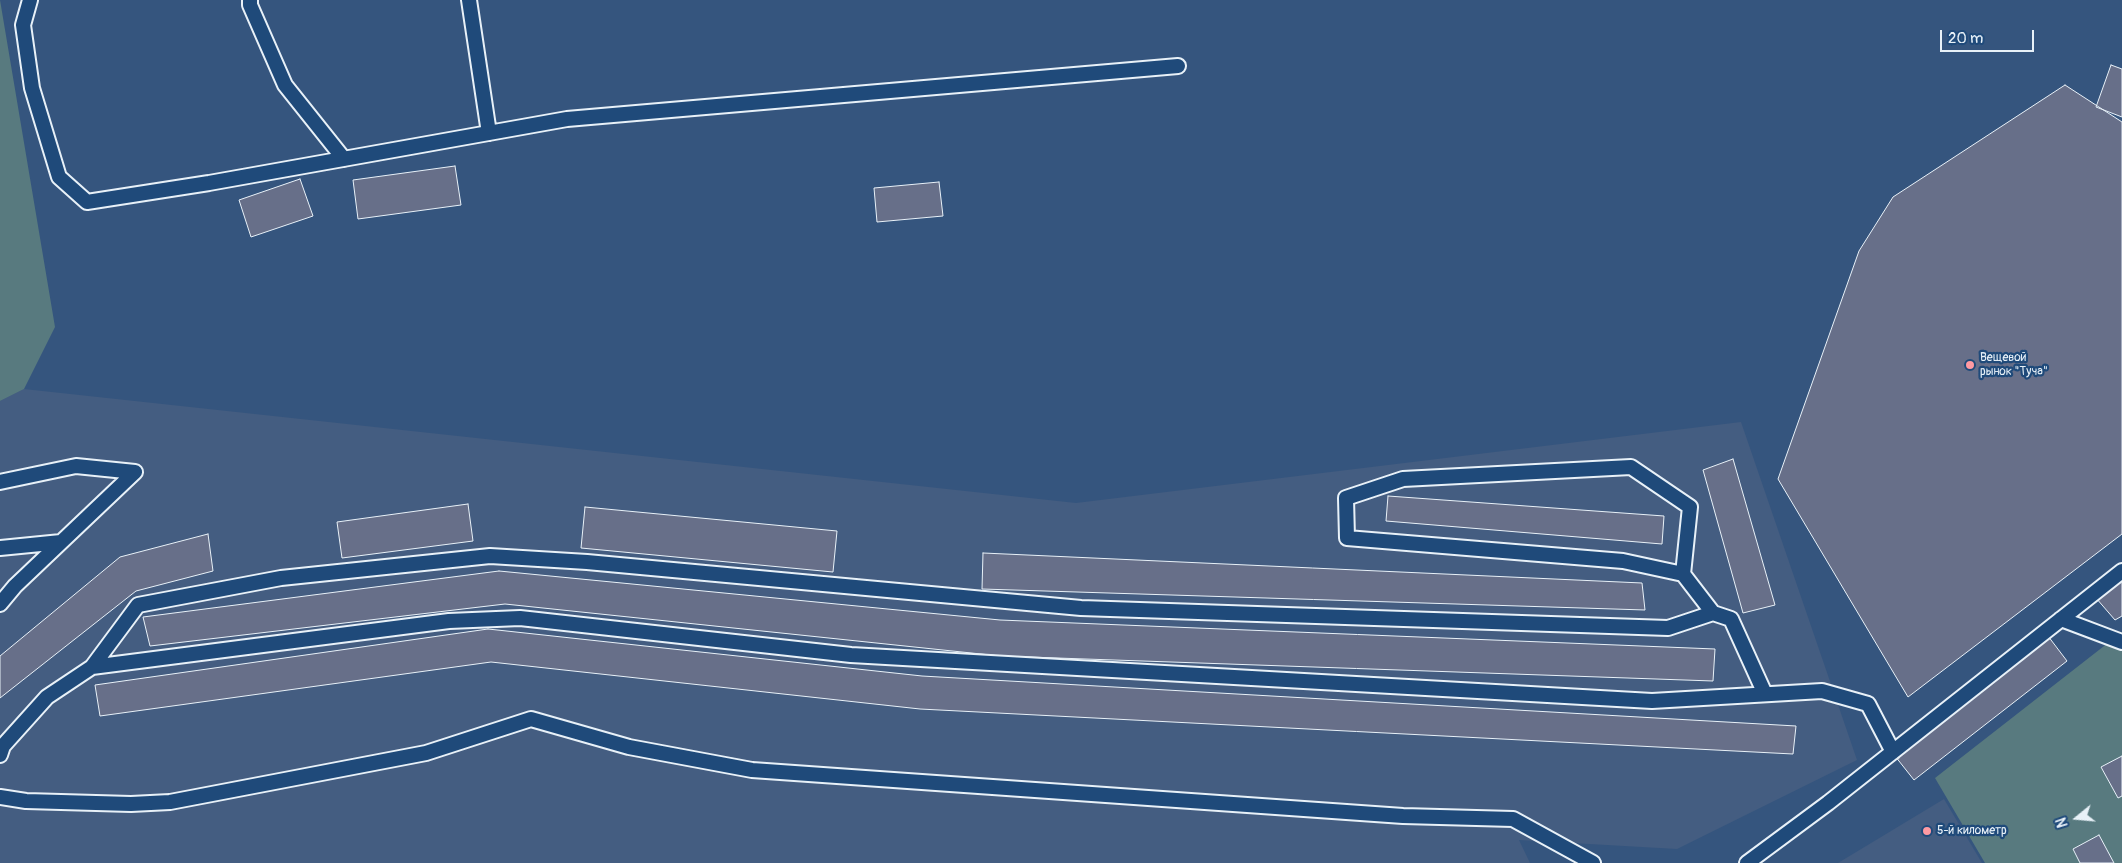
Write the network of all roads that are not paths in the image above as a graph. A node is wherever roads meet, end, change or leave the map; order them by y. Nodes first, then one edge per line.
1 (30, 0) edge
2 (250, 0) edge
3 (469, 0) edge
4 (1178, 66) dead end
5 (489, 133) junction
6 (344, 159) junction
7 (0, 482) edge
8 (61, 542) junction
9 (0, 548) edge
10 (2122, 571) edge
11 (1683, 574) junction
12 (0, 604) edge
13 (1713, 613) junction
14 (2061, 619) junction
15 (2122, 642) edge
16 (92, 667) junction
17 (1765, 694) junction
18 (1893, 752) junction
19 (0, 755) edge
20 (0, 797) edge
21 (1593, 863) edge
22 (1747, 863) edge

1 - 6 lane
2 - 6 lane
3 - 5 lane
4 - 5 lane
5 - 6 lane
7 - 8 lane
8 - 9 lane
8 - 12 lane
10 - 14 lane
11 - 11 lane
11 - 13 lane
13 - 16 lane
13 - 17 lane
14 - 15 lane
14 - 18 lane
16 - 17 lane
16 - 19 lane
17 - 18 lane
18 - 22 lane
20 - 21 lane

